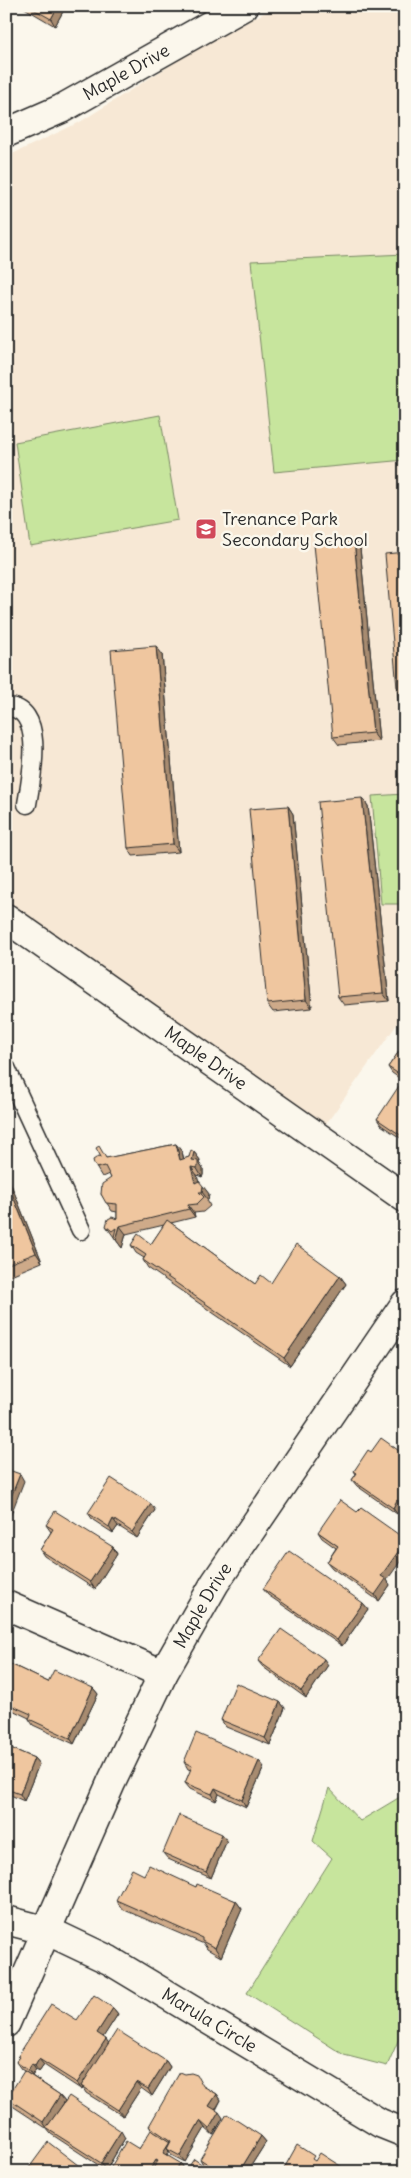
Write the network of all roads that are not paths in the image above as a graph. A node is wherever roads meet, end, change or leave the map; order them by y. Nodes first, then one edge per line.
1 (244, 6) edge
2 (6, 134) edge
3 (6, 706) edge
4 (27, 804) dead end
5 (6, 918) edge
6 (6, 1068) edge
7 (405, 1198) edge
8 (81, 1230) dead end
9 (405, 1304) edge
10 (6, 1605) edge
11 (163, 1674) junction
12 (6, 1920) edge
13 (48, 1931) junction
14 (6, 2023) edge
15 (405, 2133) edge

1 - 2 street, Maple Drive
3 - 4 lane
5 - 7 street, Maple Drive
6 - 8 lane
9 - 11 street, Maple Drive
10 - 11 street
11 - 13 street, Maple Drive
12 - 13 street, Marula Circle
13 - 14 street, Maple Drive
13 - 15 street, Marula Circle

